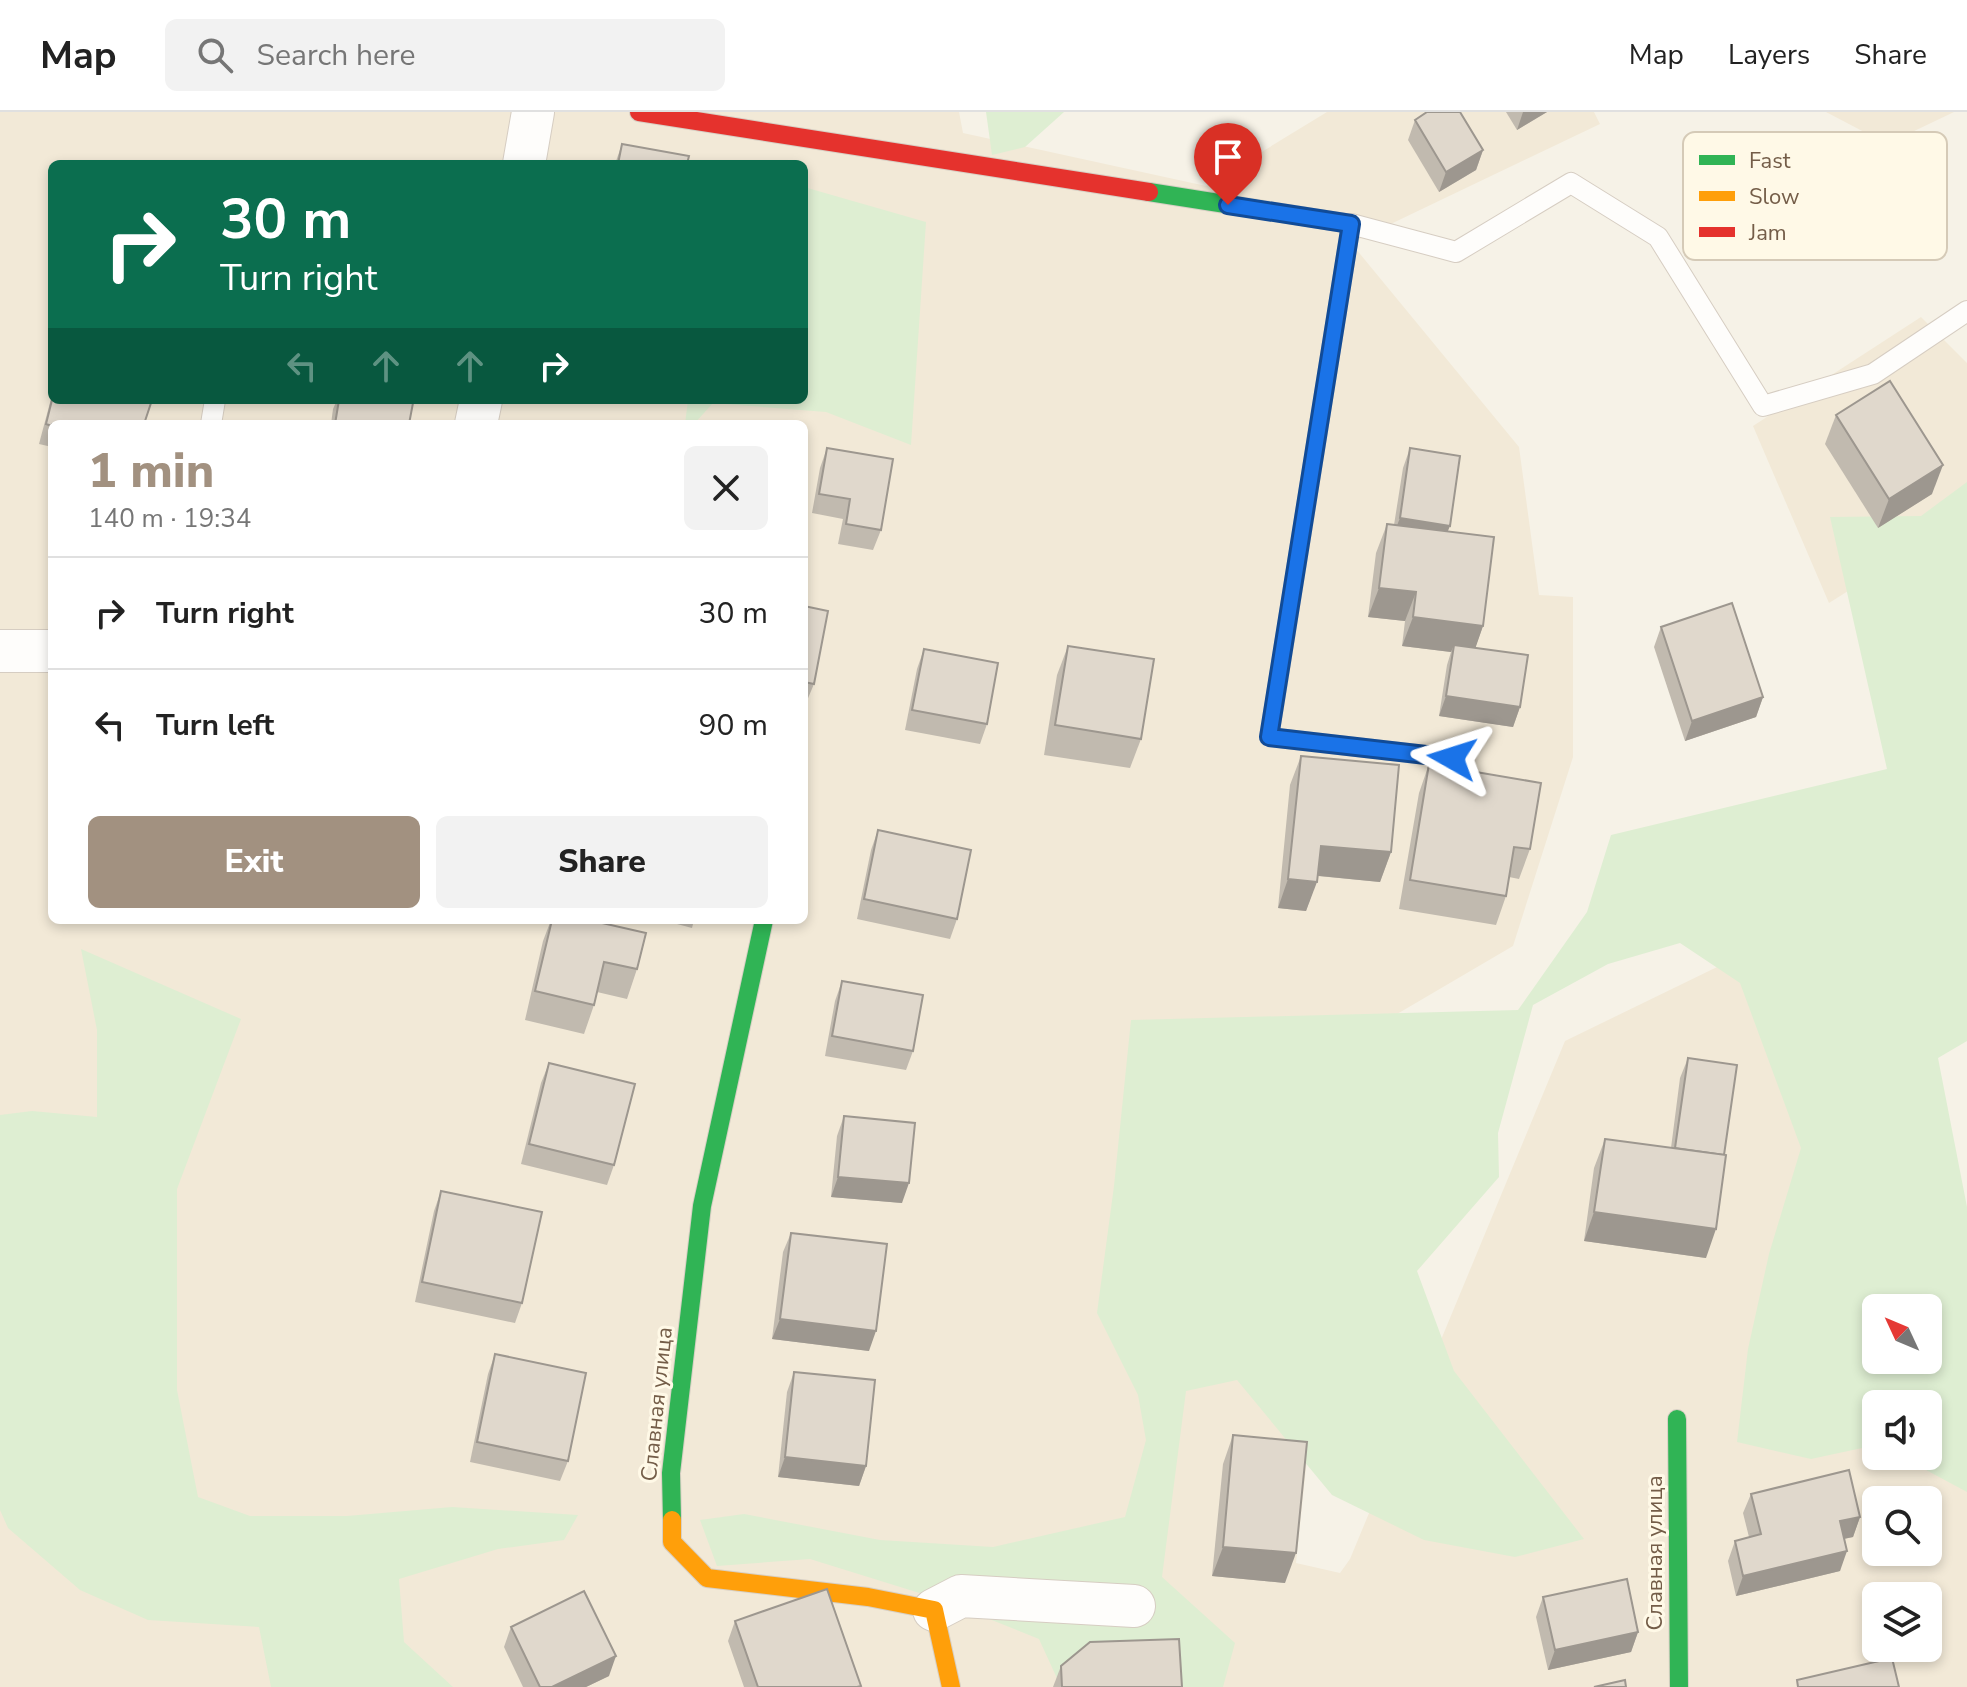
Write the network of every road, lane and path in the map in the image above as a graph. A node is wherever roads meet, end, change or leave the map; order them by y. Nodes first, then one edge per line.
1 (533, 112) edge
2 (639, 112) edge
3 (525, 160) edge
4 (1351, 224) junction
5 (1967, 311) edge
6 (0, 651) edge
7 (48, 651) edge
8 (1452, 758) dead end
9 (763, 924) edge
10 (1677, 1419) dead end
11 (1134, 1606) dead end
12 (934, 1610) junction
13 (951, 1687) edge
14 (1679, 1687) edge

1 - 3 street
2 - 4 street
4 - 5 lane
4 - 8 street
6 - 7 street
9 - 12 street, Славная улица
10 - 14 street, Славная улица
11 - 12 street
12 - 13 street

